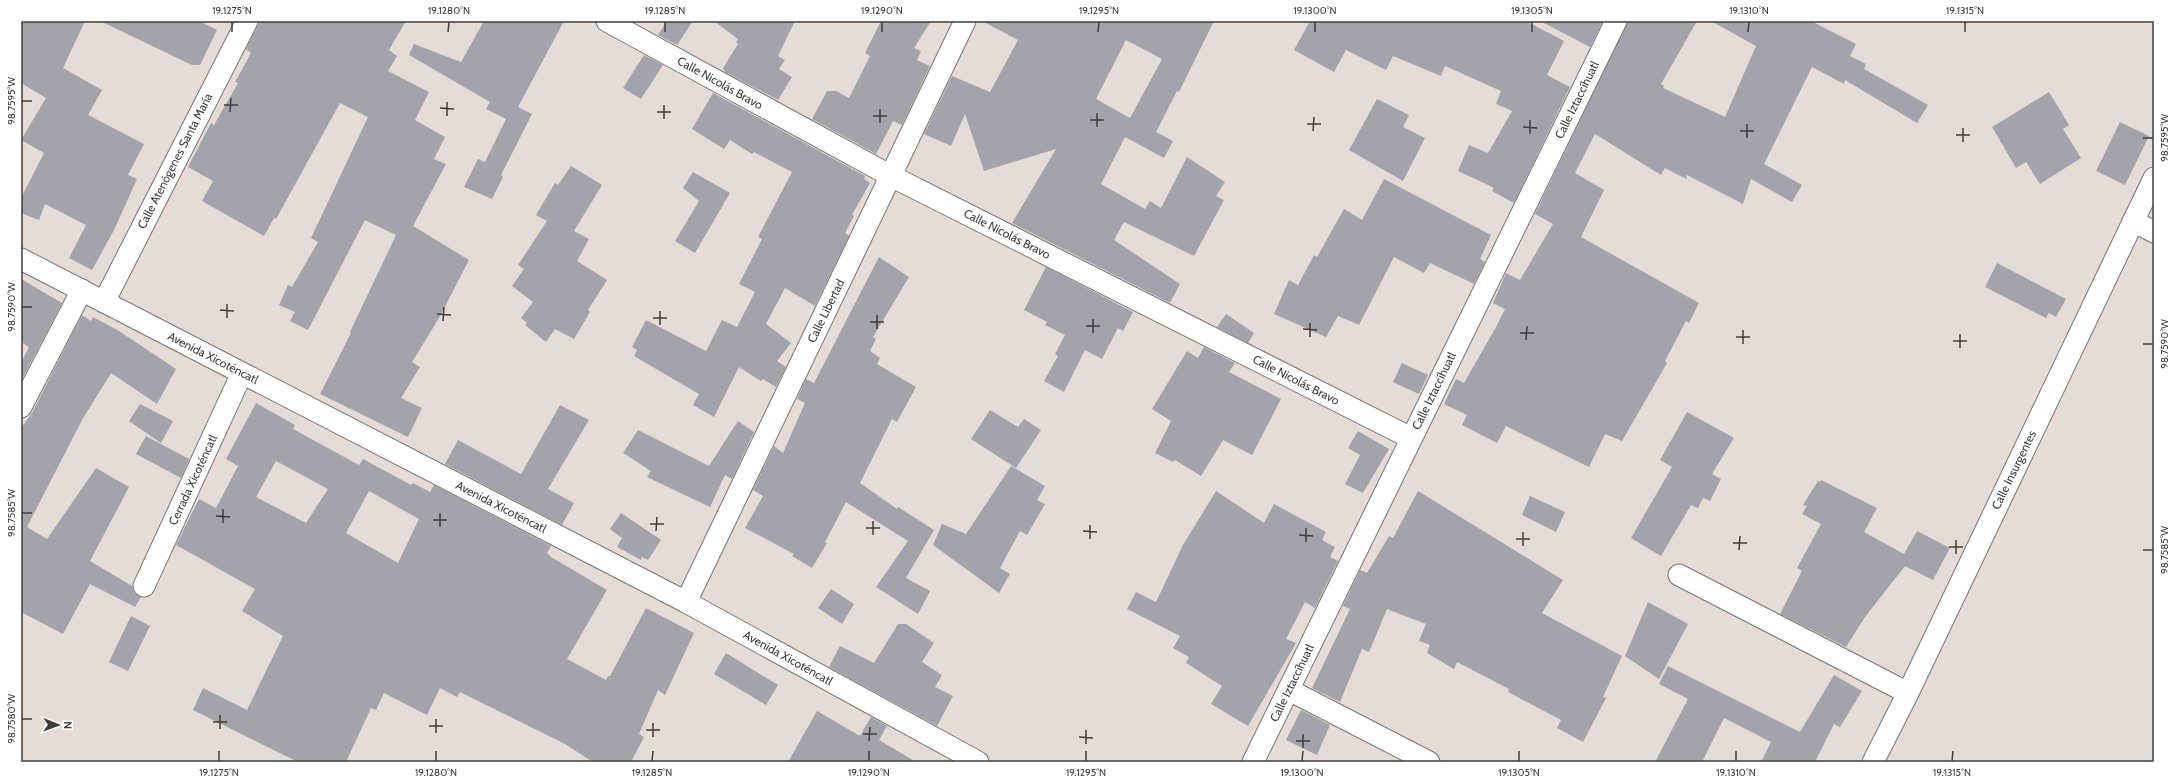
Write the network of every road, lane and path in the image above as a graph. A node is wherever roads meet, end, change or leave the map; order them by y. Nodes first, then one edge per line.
1 (247, 21) edge
2 (607, 21) edge
3 (965, 21) edge
4 (1616, 21) edge
5 (891, 176) junction
6 (2154, 178) edge
7 (2133, 221) junction
8 (2154, 232) edge
9 (21, 259) edge
10 (82, 290) junction
11 (104, 302) junction
12 (242, 374) junction
13 (21, 407) edge
14 (1411, 438) junction
15 (1679, 575) dead end
16 (144, 586) dead end
17 (686, 602) junction
18 (1289, 690) junction
19 (1908, 693) junction
20 (978, 762) edge
21 (1253, 762) edge
22 (1430, 762) edge
23 (1873, 762) edge

1 - 11 street, Calle Atenógenes Santa María
2 - 5 street, Calle Nicolás Bravo
3 - 5 street, Calle Libertad
4 - 14 street, Calle Iztaccíhuatl
5 - 14 street, Calle Nicolás Bravo
5 - 17 street, Calle Libertad
6 - 7 street, Calle Insurgentes
7 - 8 street
7 - 19 street, Calle Insurgentes
9 - 10 street, Avenida Xicoténcatl
10 - 11 street, Avenida Xicoténcatl
10 - 13 street
11 - 12 street, Avenida Xicoténcatl
12 - 16 street, Cerrada Xicoténcatl
12 - 17 street, Avenida Xicoténcatl
14 - 18 street, Calle Iztaccíhuatl
15 - 19 street
17 - 20 street, Avenida Xicoténcatl
18 - 21 street, Calle Iztaccíhuatl
18 - 22 street
19 - 23 street, Calle Insurgentes

